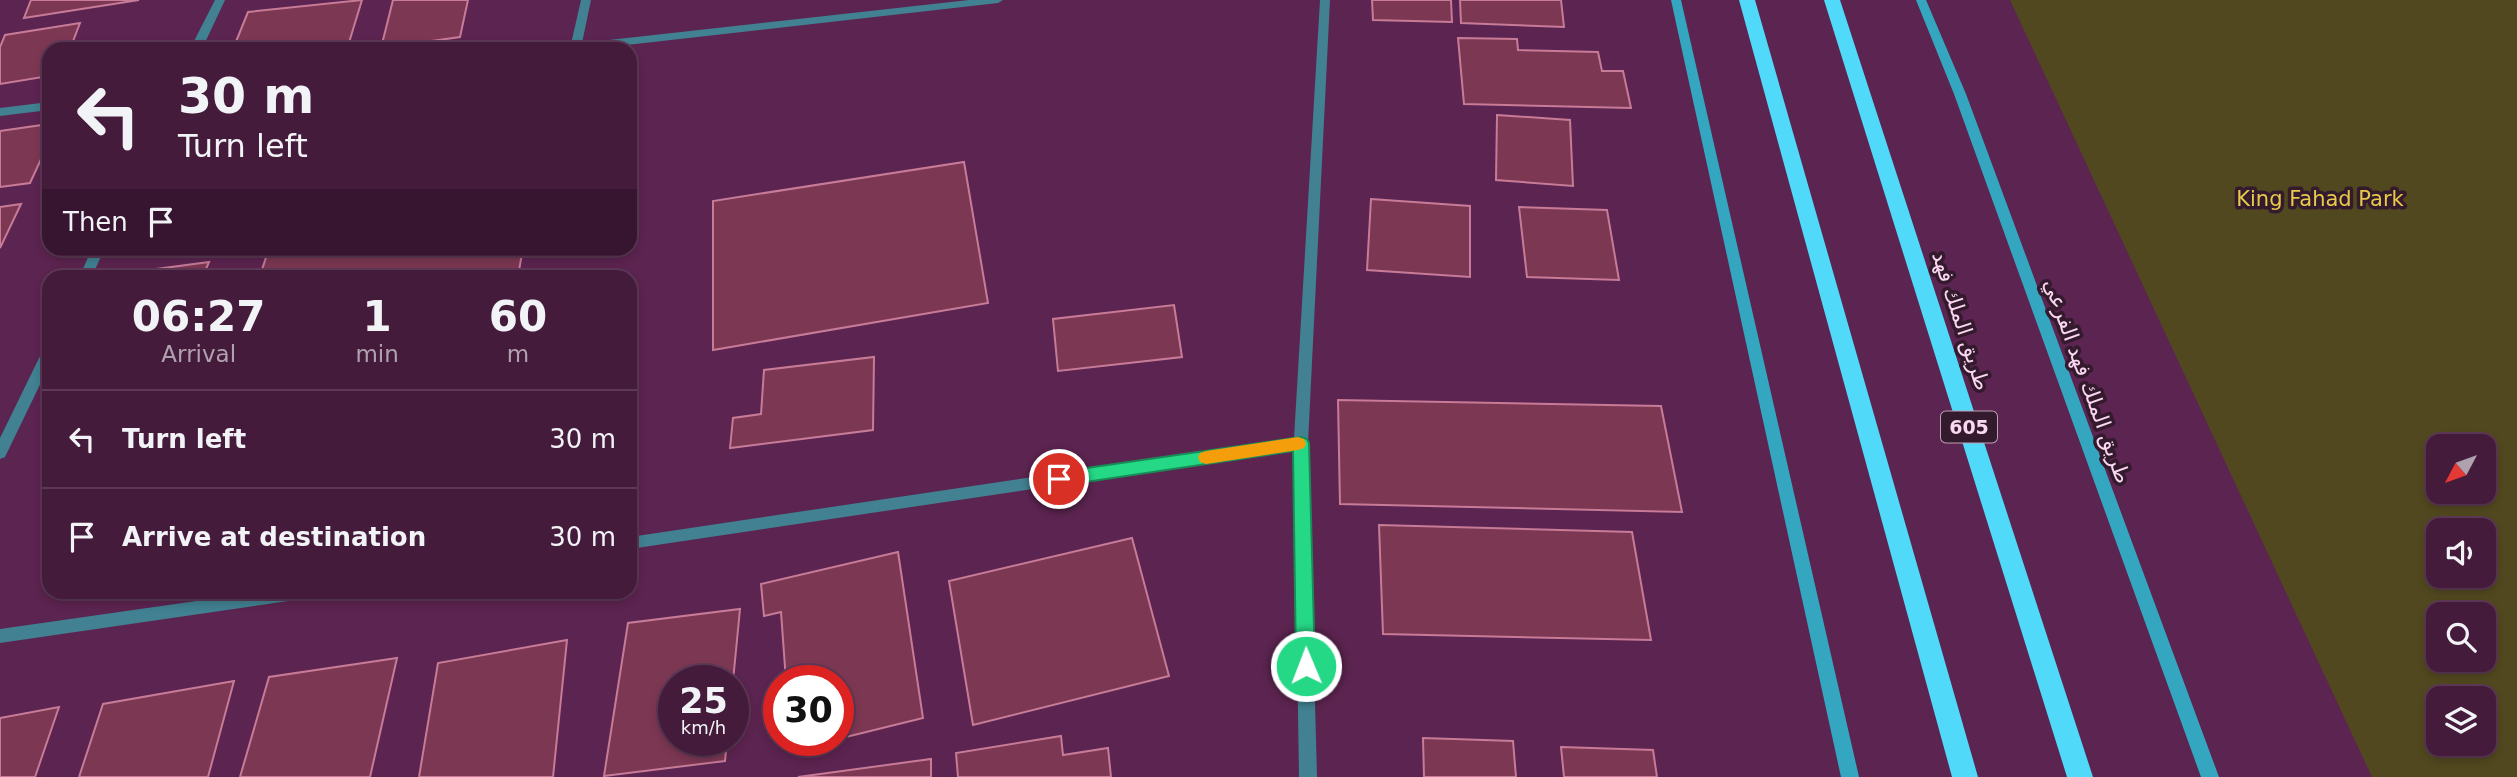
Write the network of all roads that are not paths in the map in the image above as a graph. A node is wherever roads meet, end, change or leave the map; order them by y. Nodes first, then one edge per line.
1 (220, 0) edge
2 (586, 0) edge
3 (998, 0) edge
4 (1325, 0) edge
5 (1676, 0) edge
6 (1747, 0) edge
7 (1832, 0) edge
8 (1921, 0) edge
9 (960, 2) edge
10 (200, 42) edge
11 (577, 42) edge
12 (619, 42) edge
13 (42, 107) edge
14 (0, 112) edge
15 (42, 366) edge
16 (1301, 443) junction
17 (0, 453) edge
18 (637, 542) edge
19 (254, 599) edge
20 (0, 636) edge
21 (1308, 777) edge
22 (1850, 777) edge
23 (1965, 777) edge
24 (2080, 777) edge
25 (2210, 777) edge

1 - 10 street
2 - 11 street
3 - 9 street
4 - 16 street
5 - 22 main road
6 - 23 highway
7 - 24 highway, طريق الملك فهد / 605
8 - 25 main road, طريق الملك فهد الفرعي
9 - 12 street
13 - 14 street
15 - 17 street
16 - 18 street
16 - 21 street
19 - 20 street

